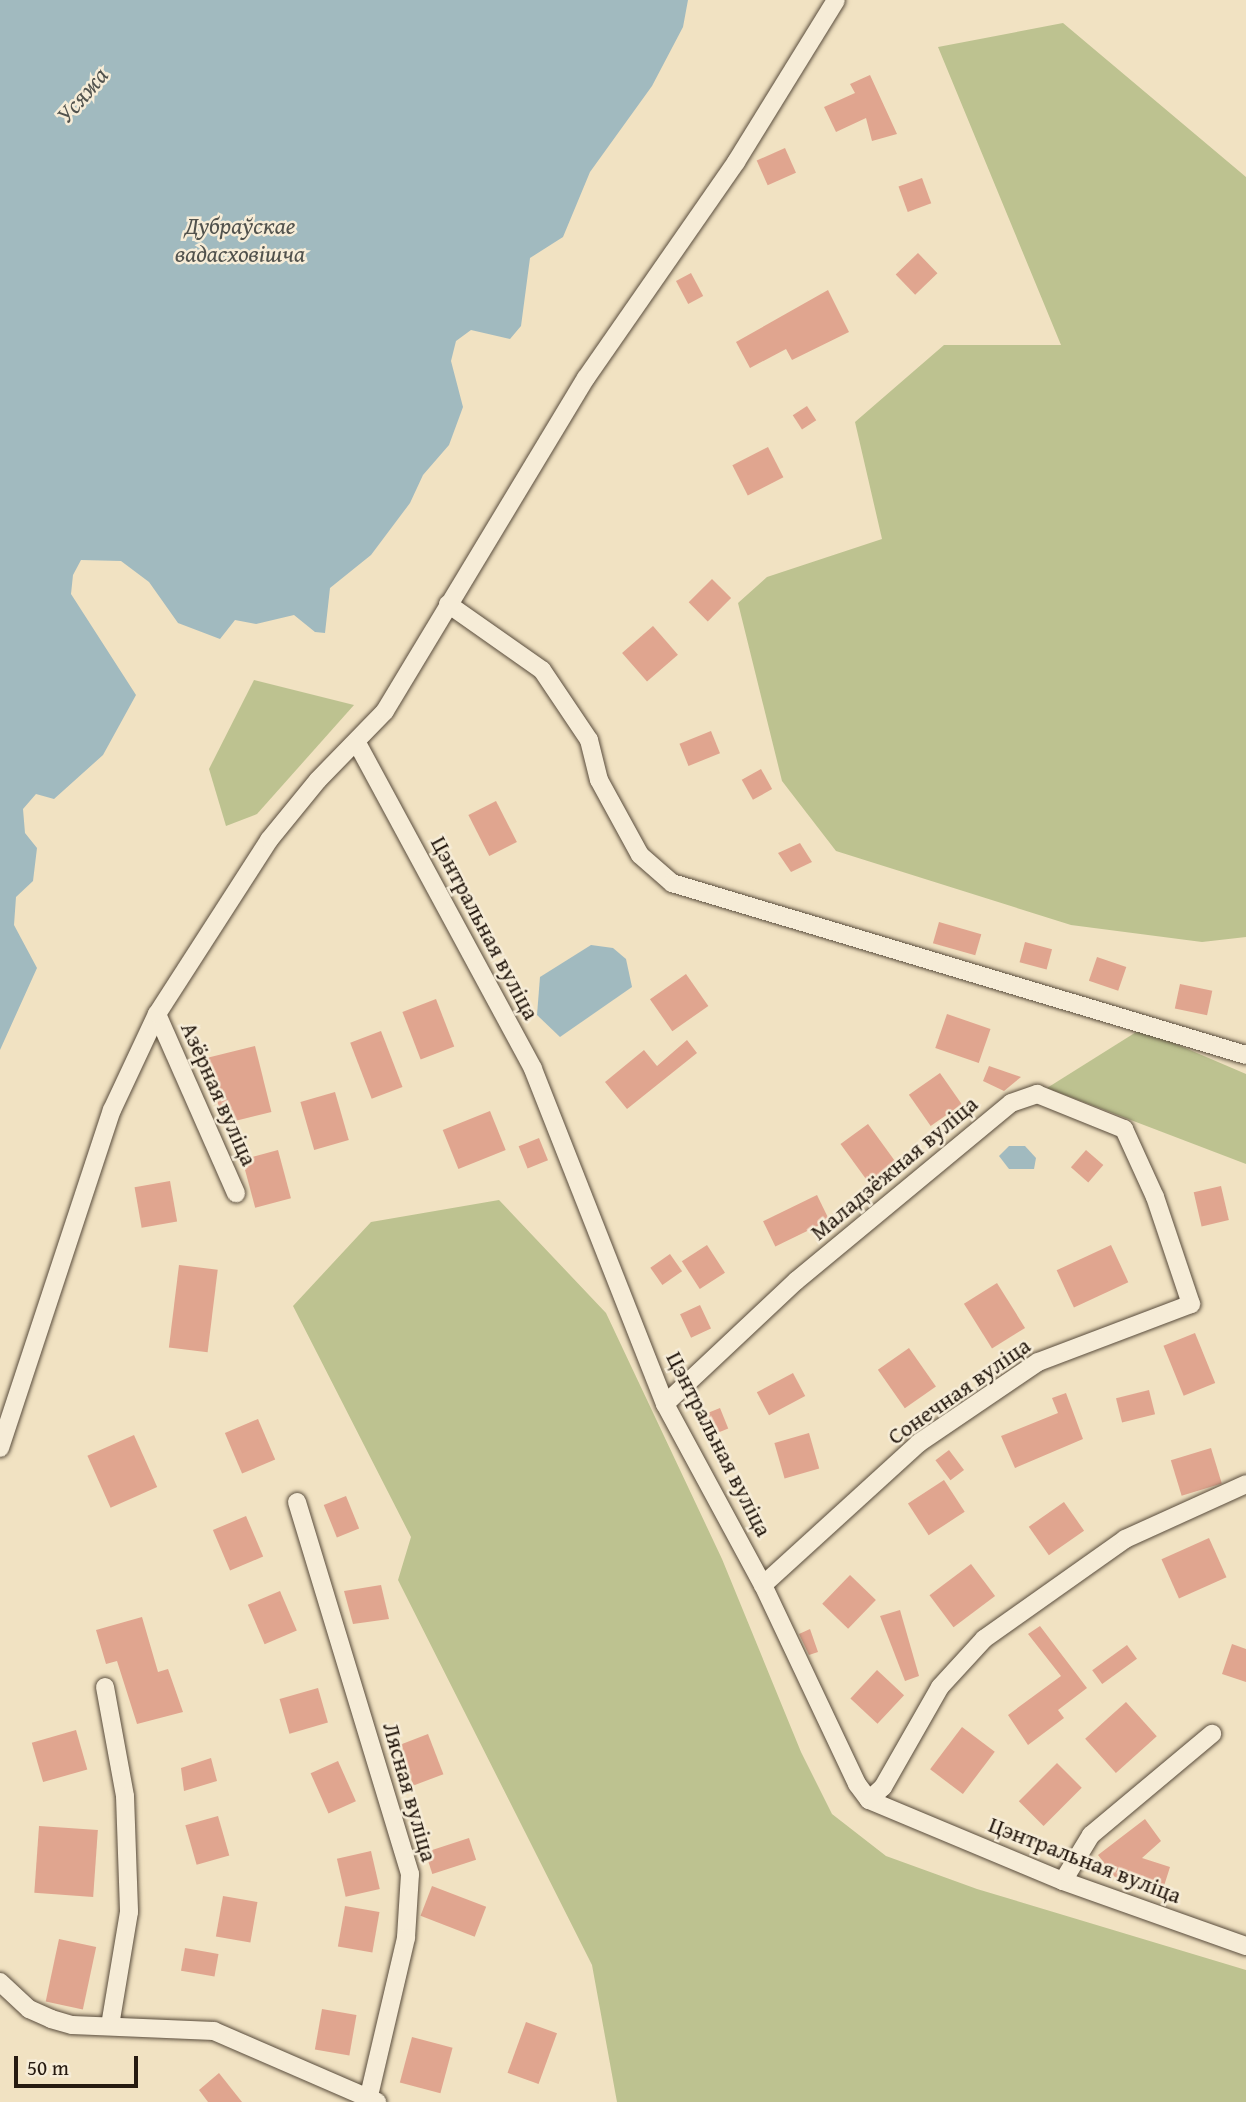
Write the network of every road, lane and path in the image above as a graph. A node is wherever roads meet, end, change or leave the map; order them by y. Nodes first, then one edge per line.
1 (836, 0) edge
2 (448, 604) junction
3 (357, 743) junction
4 (156, 1014) junction
5 (1246, 1055) edge
6 (236, 1193) dead end
7 (1155, 1197) joint
8 (665, 1404) junction
9 (0, 1448) edge
10 (1246, 1484) edge
11 (297, 1502) dead end
12 (763, 1585) junction
13 (105, 1687) dead end
14 (1212, 1734) dead end
15 (869, 1800) junction
16 (1063, 1881) junction
17 (1246, 1946) edge
18 (0, 1982) edge
19 (110, 2025) junction
20 (373, 2101) edge

1 - 2 street
2 - 3 street
2 - 5 street
3 - 4 street
3 - 8 street, Цэнтральная вуліца
4 - 6 street, Азёрная вуліца
4 - 9 street
7 - 8 street, Маладзёжная вуліца
7 - 12 street, Сонечная вуліца
8 - 12 street, Цэнтральная вуліца
10 - 15 street
11 - 20 street, Лясная вуліца
12 - 15 street, Цэнтральная вуліца
13 - 19 street
14 - 16 street
15 - 16 street, Цэнтральная вуліца
16 - 17 street, Цэнтральная вуліца
18 - 19 street
19 - 20 street

